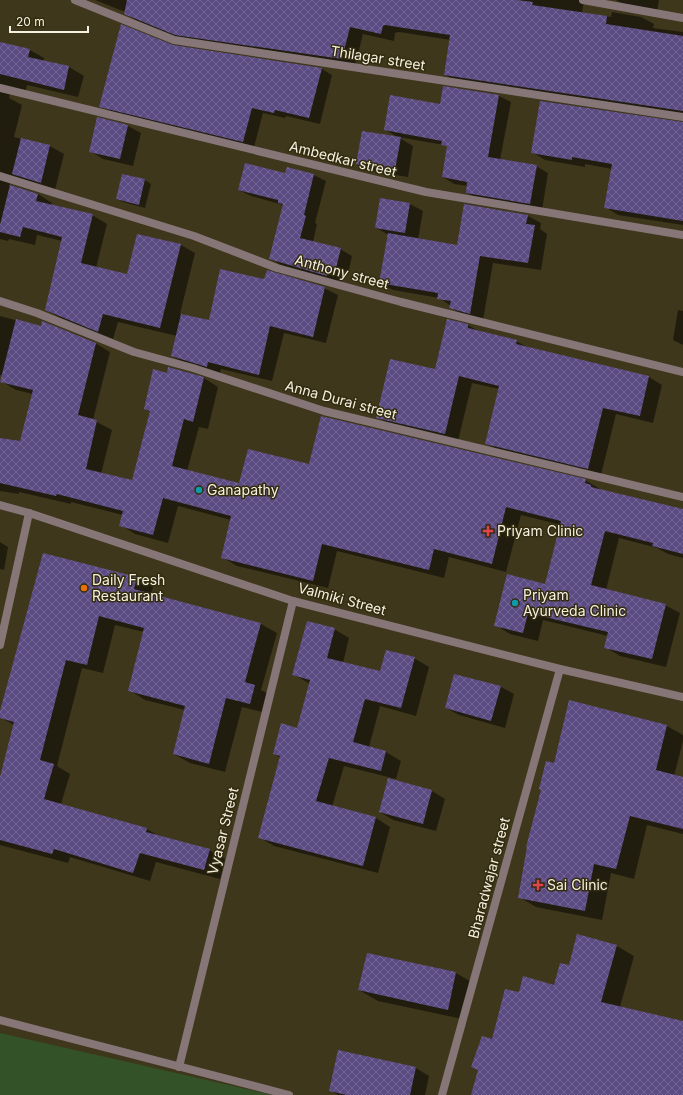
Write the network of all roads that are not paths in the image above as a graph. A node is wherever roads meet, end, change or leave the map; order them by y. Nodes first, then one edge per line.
1 (75, 0) edge
2 (583, 0) edge
3 (683, 18) edge
4 (0, 88) edge
5 (683, 118) edge
6 (0, 176) edge
7 (683, 235) edge
8 (0, 301) edge
9 (683, 372) edge
10 (683, 497) edge
11 (0, 505) edge
12 (29, 513) junction
13 (293, 601) junction
14 (0, 645) edge
15 (560, 669) junction
16 (683, 697) edge
17 (0, 1020) edge
18 (179, 1067) junction
19 (289, 1095) edge
20 (442, 1095) edge

1 - 5 street, Thilagar street
2 - 3 street
4 - 7 street, Ambedkar street
6 - 9 street, Anthony street
8 - 10 street, Anna Durai street
11 - 12 street, Valmiki Street
12 - 13 street, Valmiki Street
12 - 14 street
13 - 15 street, Valmiki Street
13 - 18 street, Vyasar Street
15 - 16 street, Valmiki Street
15 - 20 street, Bharadwajar street
17 - 18 street
18 - 19 street

